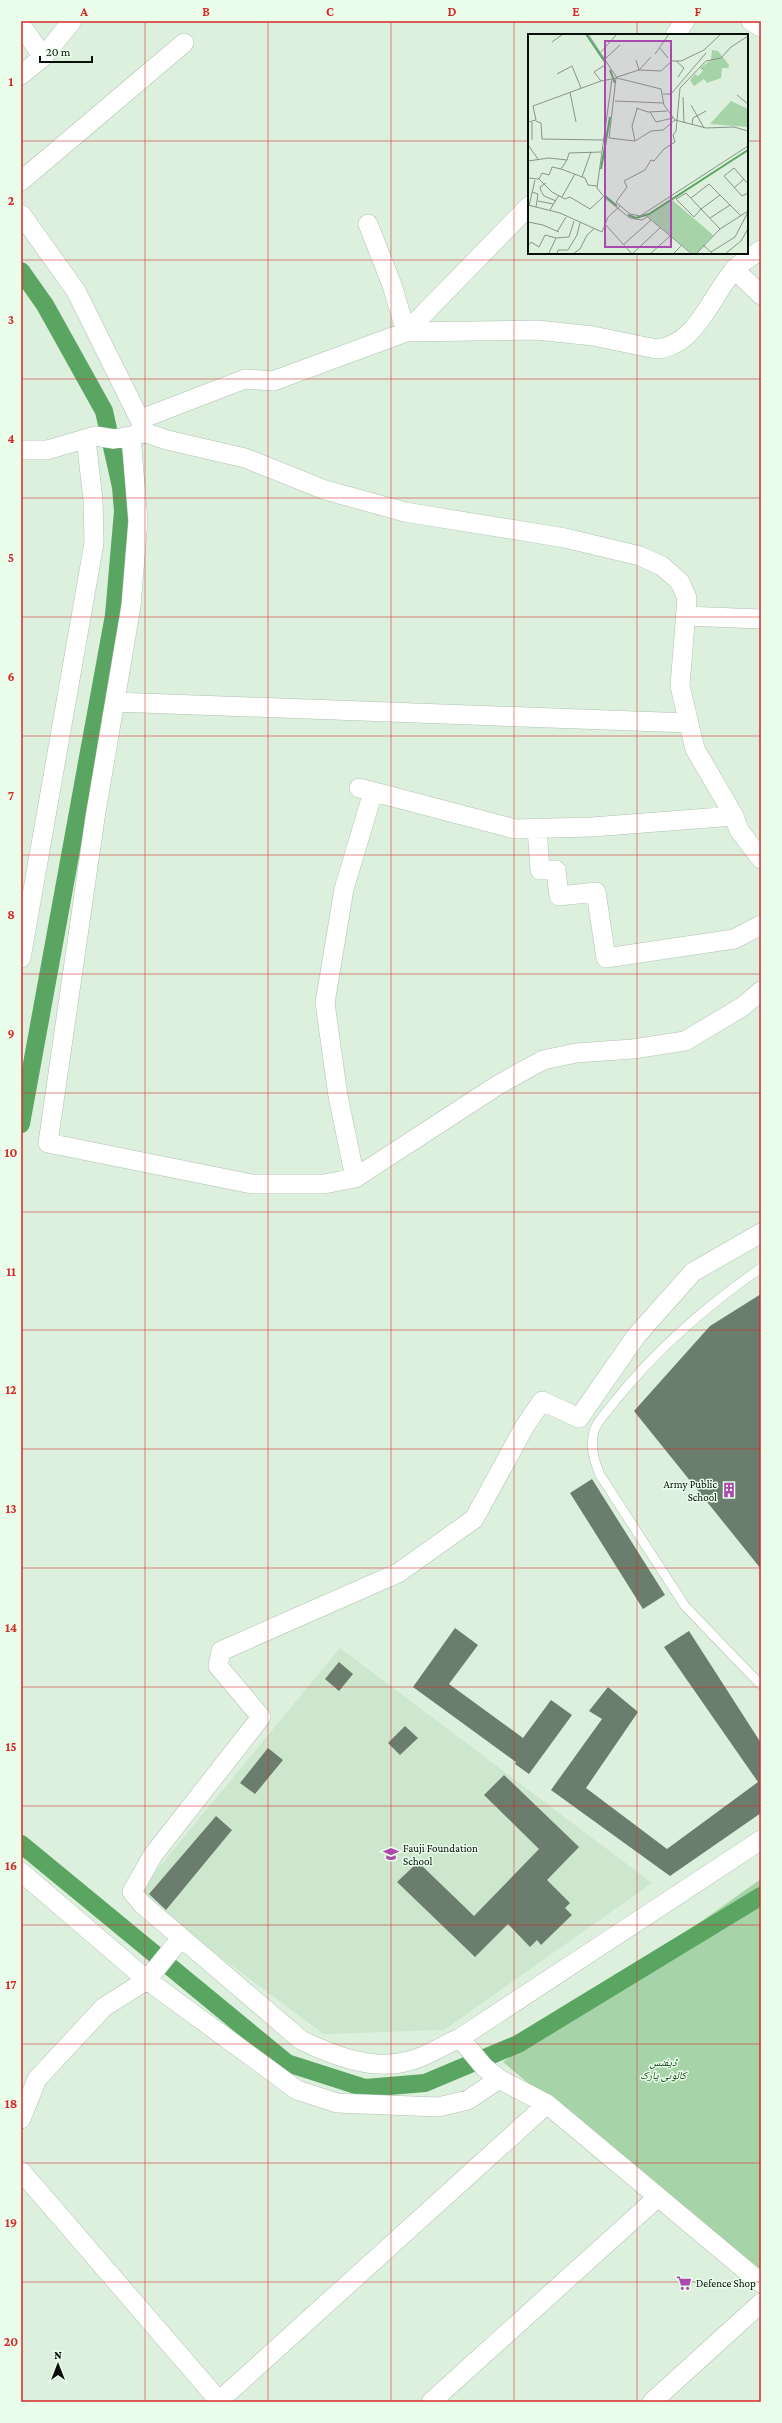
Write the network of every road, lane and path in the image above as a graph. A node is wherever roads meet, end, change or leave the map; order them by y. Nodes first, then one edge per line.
1 (72, 21) edge
2 (685, 21) edge
3 (751, 21) edge
4 (21, 25) edge
5 (761, 27) edge
6 (676, 34) edge
7 (184, 43) dead end
8 (43, 57) junction
9 (21, 75) edge
10 (21, 181) edge
11 (528, 207) edge
12 (21, 214) edge
13 (368, 224) dead end
14 (761, 250) edge
15 (734, 269) junction
16 (761, 295) edge
17 (406, 332) junction
18 (133, 432) junction
19 (90, 438) junction
20 (21, 450) edge
21 (685, 616) junction
22 (761, 619) edge
23 (115, 702) junction
24 (689, 723) junction
25 (734, 816) junction
26 (537, 828) junction
27 (761, 859) edge
28 (761, 925) edge
29 (21, 958) edge
30 (761, 991) edge
31 (356, 1178) junction
32 (761, 1233) edge
33 (761, 1268) edge
34 (761, 1685) edge
35 (761, 1840) edge
36 (21, 1872) edge
37 (178, 1942) junction
38 (147, 1980) junction
39 (464, 2043) junction
40 (499, 2079) junction
41 (547, 2104) junction
42 (21, 2119) edge
43 (21, 2171) edge
44 (658, 2197) junction
45 (761, 2283) edge
46 (761, 2303) edge
47 (219, 2401) edge
48 (432, 2402) edge
49 (652, 2402) edge

1 - 8 street
2 - 6 street
3 - 5 street
4 - 8 street
7 - 10 street
8 - 9 street
11 - 17 street
12 - 18 street
13 - 17 street
14 - 15 street
15 - 16 street
15 - 17 street
17 - 18 street
18 - 19 street
18 - 21 street
18 - 23 street
19 - 20 street
19 - 29 street
21 - 22 street
21 - 24 street
23 - 24 street
23 - 31 street
24 - 25 street
25 - 26 street
25 - 27 street
26 - 28 street
26 - 31 street
30 - 31 street
32 - 37 street
33 - 34 lane
35 - 39 street
36 - 38 street
37 - 38 street
37 - 39 street
38 - 40 street
38 - 42 street
39 - 40 street
40 - 41 street
41 - 44 street
41 - 47 street
43 - 47 street
44 - 45 street
44 - 48 street
46 - 49 street

